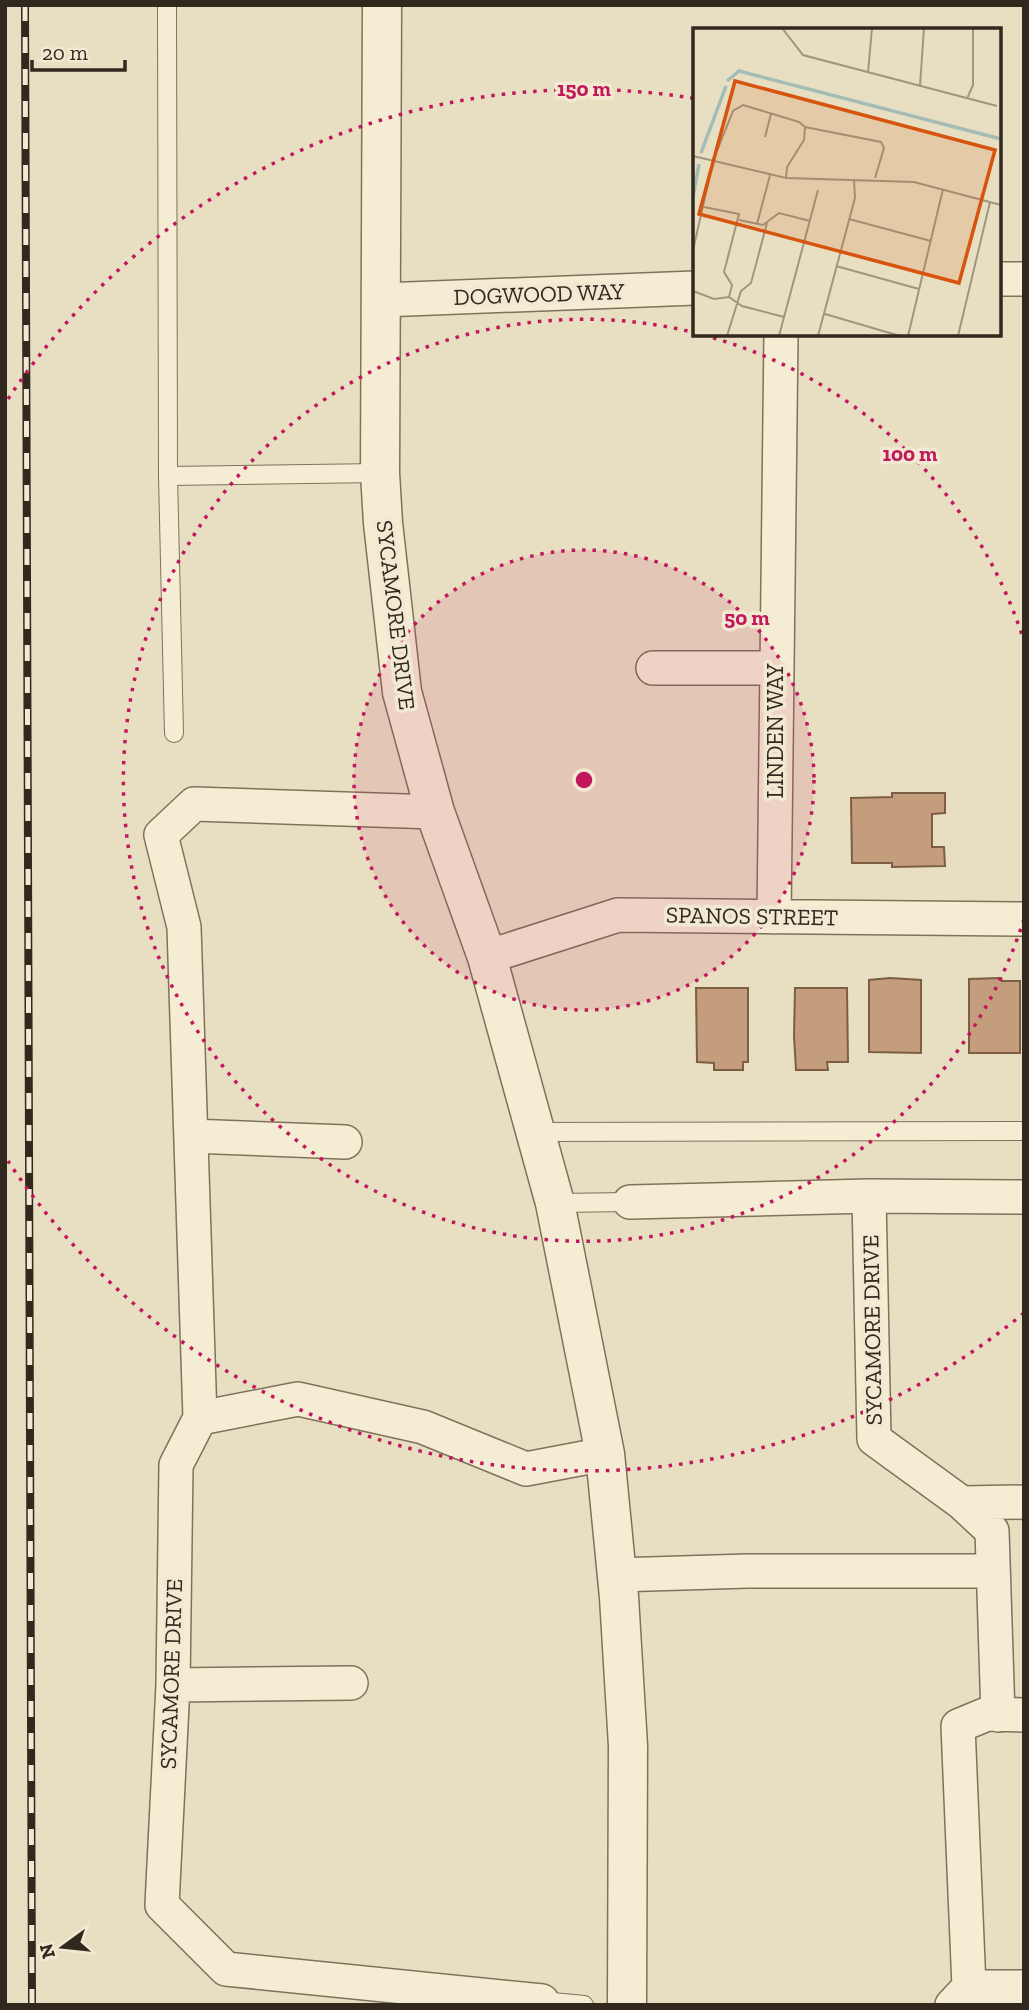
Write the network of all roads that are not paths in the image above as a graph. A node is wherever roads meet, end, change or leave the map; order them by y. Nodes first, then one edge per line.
1 (167, 5) edge
2 (382, 5) edge
3 (1001, 279) edge
4 (1024, 279) edge
5 (693, 288) edge
6 (382, 300) junction
7 (781, 336) edge
8 (380, 473) junction
9 (168, 476) junction
10 (653, 668) dead end
11 (775, 668) junction
12 (174, 733) dead end
13 (435, 812) junction
14 (774, 917) junction
15 (1024, 919) edge
16 (488, 957) junction
17 (1024, 1131) edge
18 (535, 1132) junction
19 (191, 1136) junction
20 (345, 1142) dead end
21 (869, 1196) junction
22 (1024, 1197) edge
23 (630, 1202) joint
24 (555, 1203) junction
25 (200, 1418) junction
26 (605, 1454) junction
27 (1024, 1502) edge
28 (962, 1503) junction
29 (993, 1571) junction
30 (616, 1575) junction
31 (351, 1682) dead end
32 (173, 1685) junction
33 (1011, 1715) edge
34 (1024, 1987) edge
35 (961, 1996) edge
36 (542, 2001) joint
37 (584, 2005) edge
38 (627, 2005) edge

1 - 9 lane
2 - 6 street, SYCAMORE DRIVE
3 - 4 street
5 - 6 street, DOGWOOD WAY
6 - 8 street, SYCAMORE DRIVE
7 - 11 street, LINDEN WAY
8 - 9 lane
8 - 13 street, SYCAMORE DRIVE
9 - 12 lane
10 - 11 street
11 - 14 street, LINDEN WAY
13 - 16 street, SYCAMORE DRIVE
13 - 19 street
14 - 15 street, SPANOS STREET
14 - 16 street, SPANOS STREET
16 - 18 street, SYCAMORE DRIVE
17 - 18 lane
18 - 24 street, SYCAMORE DRIVE
19 - 20 street
19 - 25 street
21 - 22 street
21 - 23 street
21 - 28 street, SYCAMORE DRIVE
23 - 24 lane
24 - 26 street, SYCAMORE DRIVE
25 - 26 street
25 - 32 street, SYCAMORE DRIVE
26 - 30 street, SYCAMORE DRIVE
27 - 28 street
28 - 29 street, SYCAMORE DRIVE
29 - 30 street
29 - 33 street, SYCAMORE DRIVE
30 - 38 street, SYCAMORE DRIVE
31 - 32 street
32 - 36 street, SYCAMORE DRIVE
33 - 35 street, SYCAMORE DRIVE
34 - 35 street, SYCAMORE DRIVE
36 - 37 lane, SYCAMORE DRIVE

